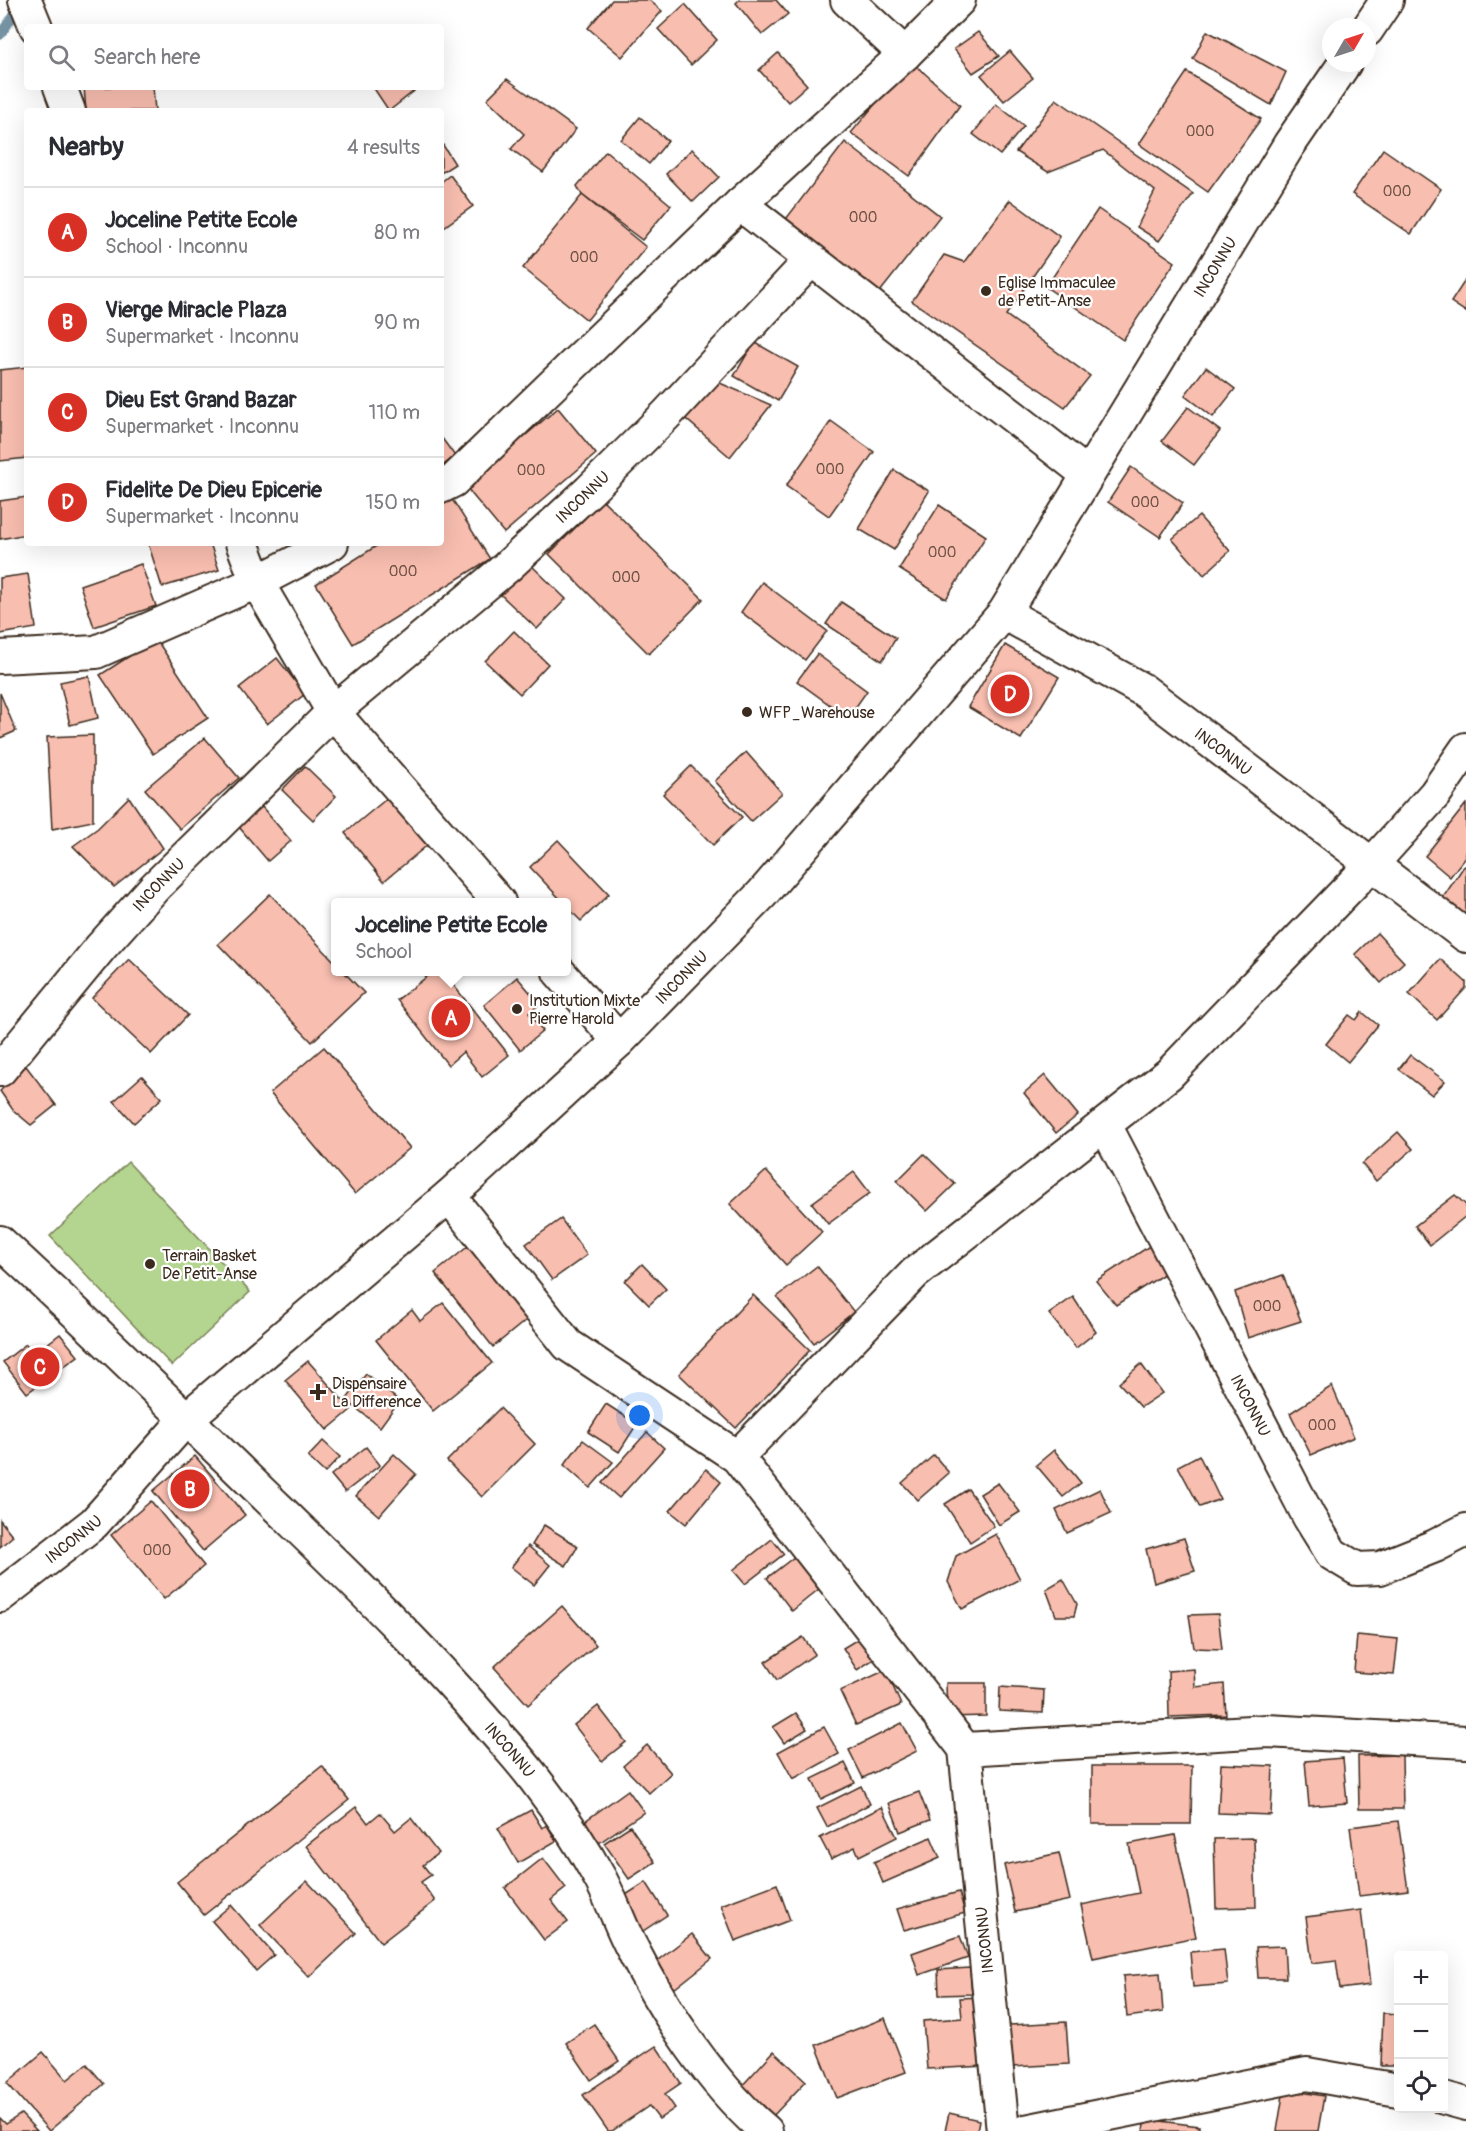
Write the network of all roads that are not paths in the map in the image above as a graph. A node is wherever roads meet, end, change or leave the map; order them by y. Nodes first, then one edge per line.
1 (25, 0) edge
2 (847, 0) edge
3 (959, 0) edge
4 (1387, 0) edge
5 (1375, 18) edge
6 (35, 24) edge
7 (904, 54) junction
8 (1339, 72) edge
9 (61, 90) edge
10 (68, 108) edge
11 (740, 204) junction
12 (811, 260) junction
13 (1087, 474) junction
14 (444, 486) edge
15 (243, 546) edge
16 (326, 546) edge
17 (257, 582) junction
18 (1004, 613) junction
19 (0, 657) edge
20 (333, 712) junction
21 (1466, 749) edge
22 (1372, 864) junction
23 (495, 898) edge
24 (1466, 936) edge
25 (562, 976) edge
26 (619, 1041) junction
27 (0, 1070) edge
28 (1105, 1125) junction
29 (449, 1196) junction
30 (0, 1242) edge
31 (186, 1419) junction
32 (737, 1457) junction
33 (1466, 1530) edge
34 (0, 1596) edge
35 (1466, 1742) edge
36 (965, 1749) junction
37 (1394, 2089) edge
38 (1448, 2099) edge
39 (1466, 2104) edge
40 (766, 2131) edge
41 (1003, 2131) edge
42 (1026, 2131) edge

1 - 6 street
2 - 7 street
3 - 7 street
4 - 5 street
7 - 11 street
8 - 13 street, INCONNU
9 - 10 street
11 - 12 street
11 - 14 street
12 - 13 street
12 - 20 street, INCONNU
13 - 18 street, INCONNU
15 - 17 street
16 - 17 street
17 - 19 street
17 - 20 street
18 - 22 street, INCONNU
18 - 26 street, INCONNU
20 - 23 street
20 - 27 street, INCONNU
21 - 22 street
22 - 24 street, INCONNU
22 - 28 street
25 - 26 street
26 - 29 street, INCONNU
28 - 32 street
28 - 33 street, INCONNU
29 - 31 street, INCONNU
29 - 32 street
30 - 31 street, INCONNU
31 - 34 street, INCONNU
31 - 40 street, INCONNU
32 - 36 street
35 - 36 street
36 - 41 street, INCONNU
37 - 42 street
38 - 39 street

